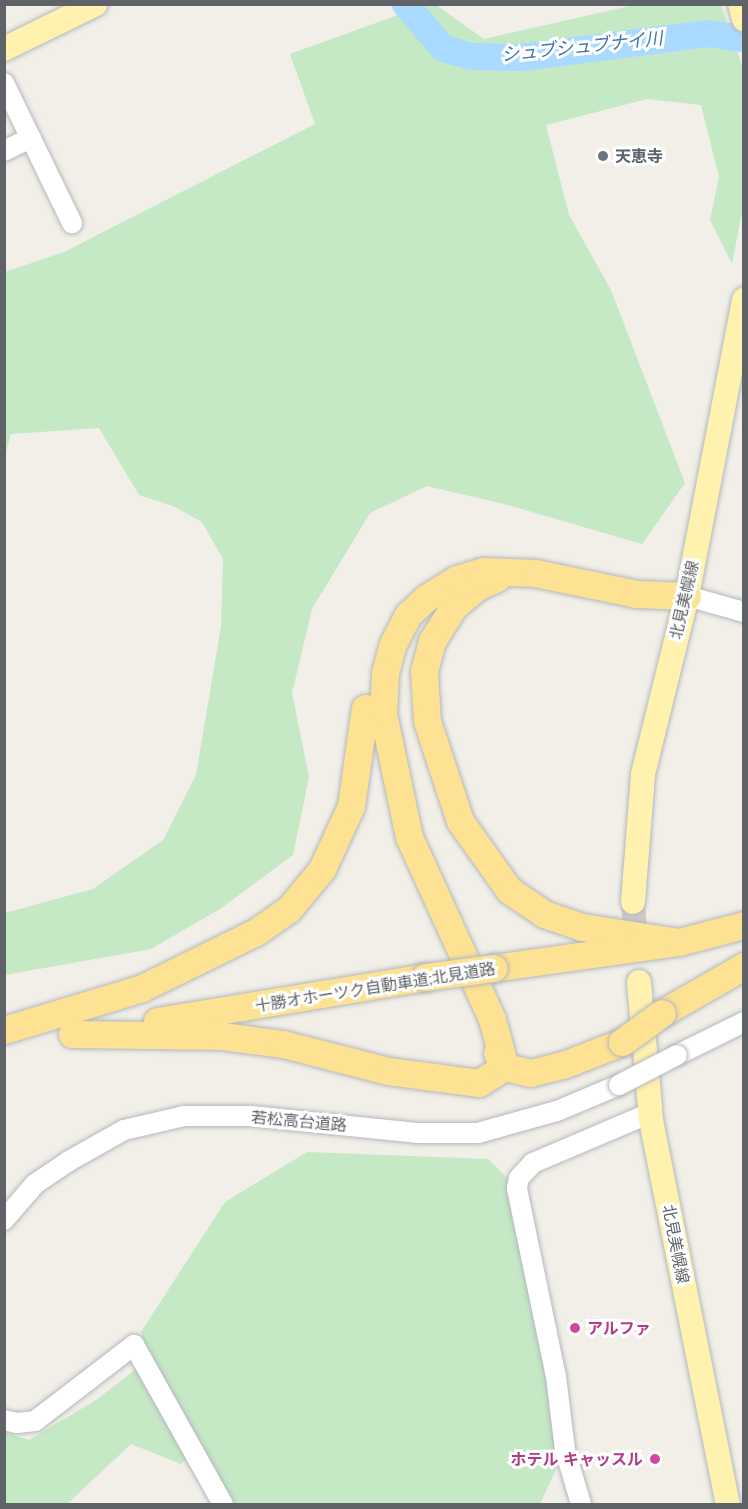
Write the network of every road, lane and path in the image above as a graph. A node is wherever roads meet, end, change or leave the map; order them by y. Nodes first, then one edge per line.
1 (740, 4) edge
2 (96, 5) edge
3 (744, 19) edge
4 (4, 49) edge
5 (4, 83) edge
6 (31, 138) junction
7 (4, 151) edge
8 (72, 223) dead end
9 (744, 299) edge
10 (738, 367) edge
11 (512, 572) junction
12 (687, 596) junction
13 (744, 612) edge
14 (366, 708) junction
15 (633, 902) tunnel mouth
16 (744, 925) edge
17 (679, 942) junction
18 (744, 966) edge
19 (639, 982) tunnel mouth
20 (744, 1022) edge
21 (4, 1030) edge
22 (72, 1034) junction
23 (4, 1044) edge
24 (505, 1068) junction
25 (650, 1113) junction
26 (4, 1220) edge
27 (4, 1420) edge
28 (223, 1504) edge
29 (580, 1504) edge
30 (728, 1504) edge

1 - 3 main road
2 - 4 main road
5 - 6 street
6 - 7 street
6 - 8 street
9 - 10 main road, 北見美幌線
10 - 12 main road, 北見美幌線
11 - 12 highway
11 - 17 highway
11 - 24 highway
12 - 13 street
12 - 14 highway
12 - 15 main road, 北見美幌線
14 - 21 highway
14 - 24 highway
16 - 17 highway, 十勝オホーツク自動車道;北見道路
17 - 22 highway, 十勝オホーツク自動車道;北見道路, bridge
18 - 24 highway, bridge
19 - 25 main road, 北見美幌線
20 - 26 street, 若松高台道路, bridge
22 - 23 highway, 十勝オホーツク自動車道;北見道路
22 - 24 highway
25 - 29 street
25 - 30 main road, 北見美幌線
27 - 28 street

